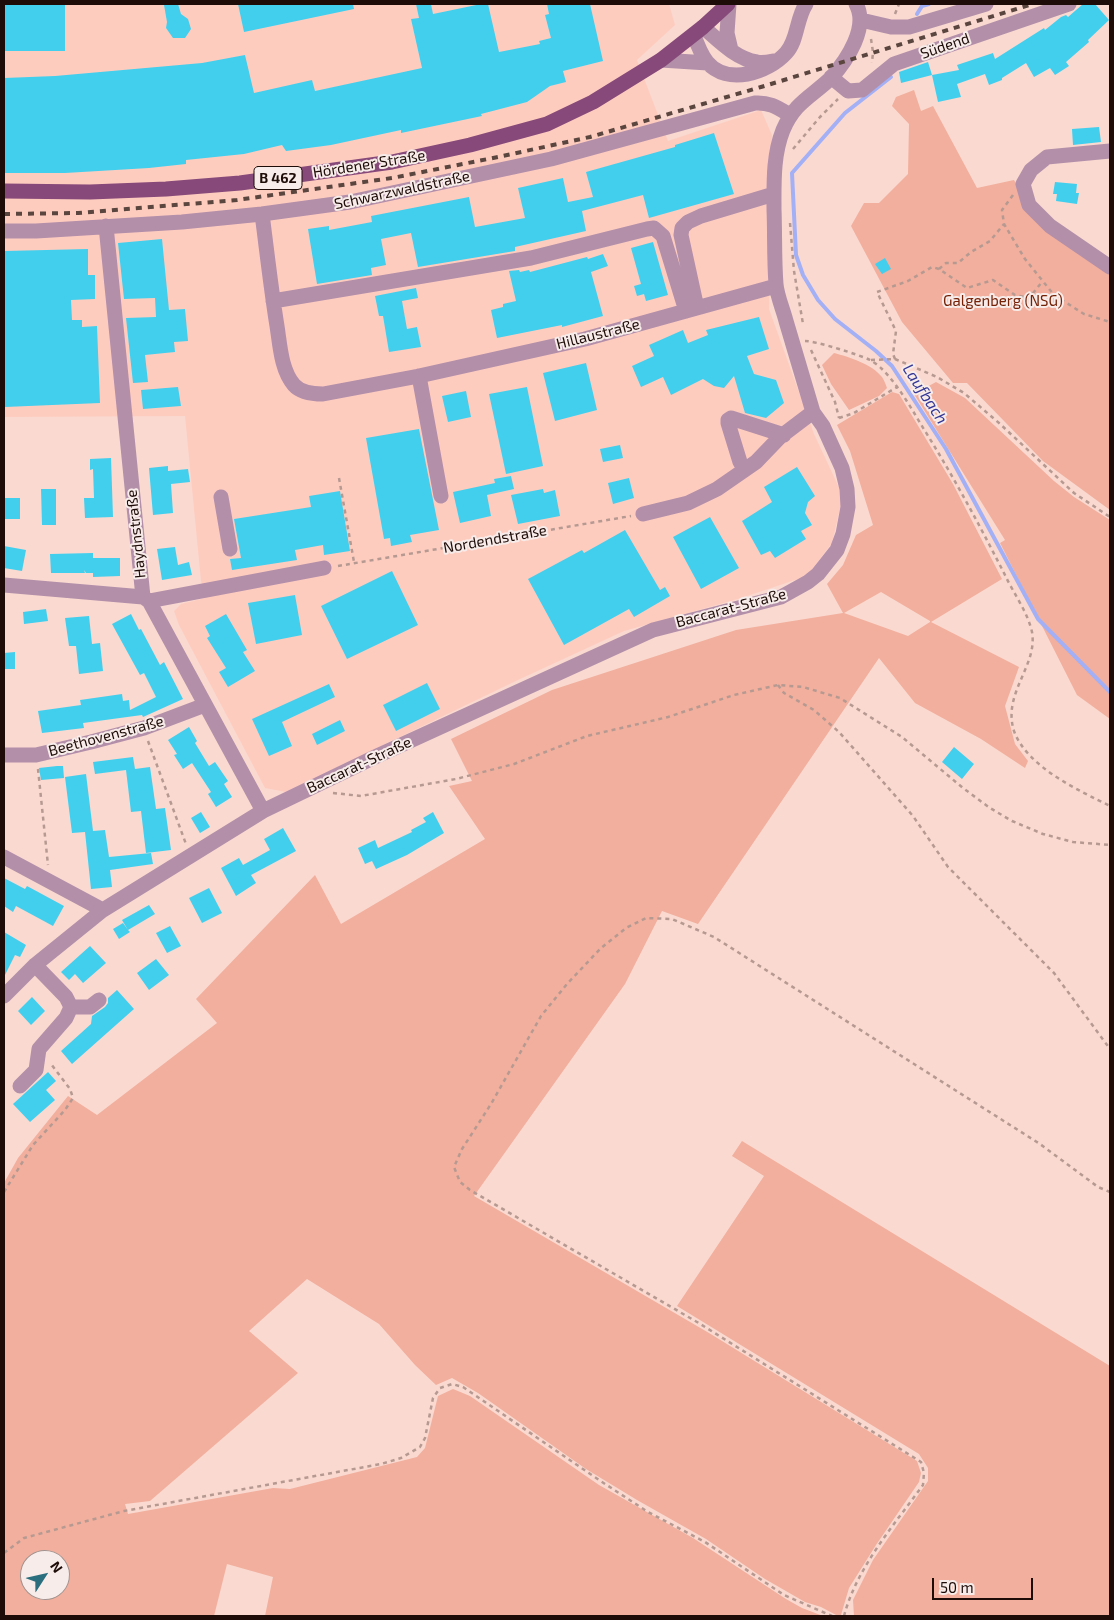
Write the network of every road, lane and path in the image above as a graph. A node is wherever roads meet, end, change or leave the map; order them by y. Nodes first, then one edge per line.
1 (728, 4) edge
2 (806, 4) edge
3 (856, 4) edge
4 (986, 4) edge
5 (1069, 4) edge
6 (867, 22) junction
7 (698, 31) junction
8 (731, 50) junction
9 (661, 60) junction
10 (777, 61) junction
11 (708, 63) junction
12 (872, 66) dead end
13 (831, 77) junction
14 (848, 90) junction
15 (790, 115) junction
16 (792, 149) dead end
17 (1110, 150) edge
18 (1023, 184) junction
19 (4, 191) edge
20 (774, 194) junction
21 (262, 214) junction
22 (789, 215) dead end
23 (1004, 224) junction
24 (106, 226) junction
25 (4, 231) edge
26 (1110, 267) edge
27 (939, 269) junction
28 (1042, 282) junction
29 (776, 286) junction
30 (273, 302) junction
31 (692, 309) junction
32 (1110, 322) edge
33 (805, 331) dead end
34 (895, 359) junction
35 (870, 360) junction
36 (419, 376) junction
37 (897, 387) junction
38 (813, 412) junction
39 (784, 434) junction
40 (740, 462) dead end
41 (339, 478) dead end
42 (441, 496) dead end
43 (221, 497) dead end
44 (643, 514) joint
45 (1110, 517) edge
46 (230, 549) dead end
47 (354, 563) junction
48 (324, 568) joint
49 (4, 585) edge
50 (146, 599) junction
51 (778, 685) junction
52 (205, 705) junction
53 (144, 728) junction
54 (4, 755) edge
55 (36, 755) junction
56 (307, 790) junction
57 (1110, 806) edge
58 (263, 811) junction
59 (1110, 846) edge
60 (190, 856) junction
61 (4, 857) edge
62 (50, 882) junction
63 (103, 910) junction
64 (35, 965) junction
65 (4, 996) edge
66 (100, 1000) dead end
67 (71, 1007) junction
68 (1110, 1049) edge
69 (40, 1066) junction
70 (20, 1086) dead end
71 (4, 1192) edge
72 (1110, 1192) edge
73 (4, 1553) edge
74 (832, 1616) edge
75 (844, 1616) edge

1 - 7 main road, B 462
1 - 8 street
2 - 10 street
3 - 6 street
4 - 6 street
5 - 14 street, Südend
6 - 12 path
6 - 13 street, Baccarat-Straße
7 - 8 street
7 - 9 main road, Hördener Straße / B 462
7 - 11 street
8 - 10 street
9 - 11 street
9 - 19 main road, Hördener Straße / B 462
10 - 11 street
13 - 14 street
13 - 15 street, Baccarat-Straße
14 - 16 path
15 - 20 street, Baccarat-Straße
15 - 21 street, Schwarzwaldstraße
17 - 18 street
18 - 23 path
18 - 26 street
20 - 29 street, Baccarat-Straße
20 - 31 street
21 - 24 street, Schwarzwaldstraße
21 - 30 street, Hillaustraße
22 - 33 path
23 - 27 path
23 - 28 path
24 - 25 street, Schwarzwaldstraße
24 - 50 street, Haydnstraße
27 - 28 path
27 - 34 path
28 - 32 path
29 - 31 street, Hillaustraße
29 - 38 street, Baccarat-Straße
30 - 31 street
30 - 36 street, Hillaustraße
31 - 36 street, Hillaustraße
34 - 35 path
34 - 45 path
35 - 37 path
35 - 37 path
36 - 42 street
37 - 57 path
38 - 39 street
38 - 56 street, Baccarat-Straße
39 - 40 street
39 - 44 street
41 - 47 path
43 - 46 street
44 - 47 path, Nordendstraße
47 - 48 path, Nordendstraße
48 - 50 street
49 - 50 street
50 - 52 street, Haydnstraße
51 - 56 path
51 - 59 path
51 - 68 path
52 - 53 street, Beethovenstraße
52 - 58 street, Haydnstraße
53 - 55 street, Beethovenstraße
53 - 60 path
54 - 55 street, Beethovenstraße
55 - 62 path
56 - 58 street, Baccarat-Straße
58 - 60 street, Baccarat-Straße
60 - 63 street, Baccarat-Straße
61 - 62 street
62 - 63 street
63 - 64 street, Baccarat-Straße
64 - 65 street, Baccarat-Straße
64 - 67 street
66 - 67 street
67 - 69 street
69 - 70 street
69 - 71 path
72 - 75 path
73 - 74 path

